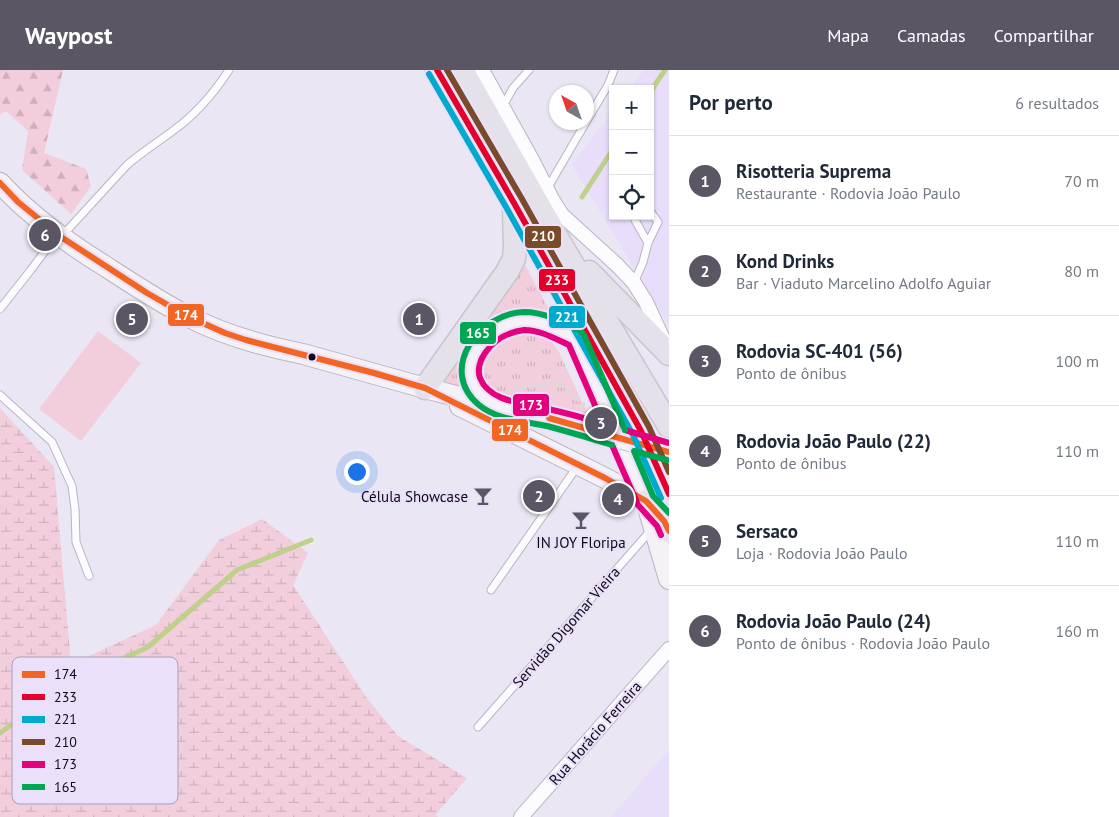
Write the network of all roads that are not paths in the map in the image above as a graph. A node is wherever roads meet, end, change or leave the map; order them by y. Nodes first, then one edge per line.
1 (229, 70) edge
2 (425, 70) edge
3 (437, 70) edge
4 (462, 70) edge
5 (482, 70) edge
6 (529, 70) edge
7 (614, 70) edge
8 (503, 106) junction
9 (594, 109) edge
10 (460, 112) junction
11 (581, 130) edge
12 (0, 183) edge
13 (547, 190) junction
14 (514, 203) junction
15 (654, 216) edge
16 (634, 220) edge
17 (59, 236) junction
18 (560, 243) junction
19 (648, 243) junction
20 (634, 283) junction
21 (568, 302) junction
22 (0, 309) edge
23 (576, 338) junction
24 (669, 352) edge
25 (425, 388) junction
26 (0, 395) edge
27 (491, 402) junction
28 (669, 426) edge
29 (669, 452) edge
30 (578, 464) junction
31 (669, 494) edge
32 (646, 501) junction
33 (661, 529) edge
34 (89, 576) dead end
35 (669, 579) edge
36 (491, 590) dead end
37 (669, 649) edge
38 (478, 727) dead end
39 (522, 817) edge

1 - 17 lane
2 - 10 street
3 - 10 highway
4 - 18 highway
5 - 8 street
6 - 8 lane
7 - 9 lane
8 - 13 street
10 - 14 highway
11 - 13 lane
12 - 17 main road
13 - 20 street
14 - 21 highway
14 - 25 highway
15 - 19 lane
16 - 19 lane
17 - 22 lane
17 - 25 main road
18 - 24 highway
18 - 28 highway
19 - 20 lane
20 - 24 street
21 - 23 highway
21 - 31 highway
23 - 27 main road
23 - 32 main road
25 - 27 main road
25 - 30 main road
26 - 34 lane
27 - 29 main road, bridge
30 - 32 main road
30 - 36 lane
32 - 33 highway
33 - 35 main road
33 - 38 lane, Servidão Digomar Vieira
37 - 39 street, Rua Horácio Ferreira

